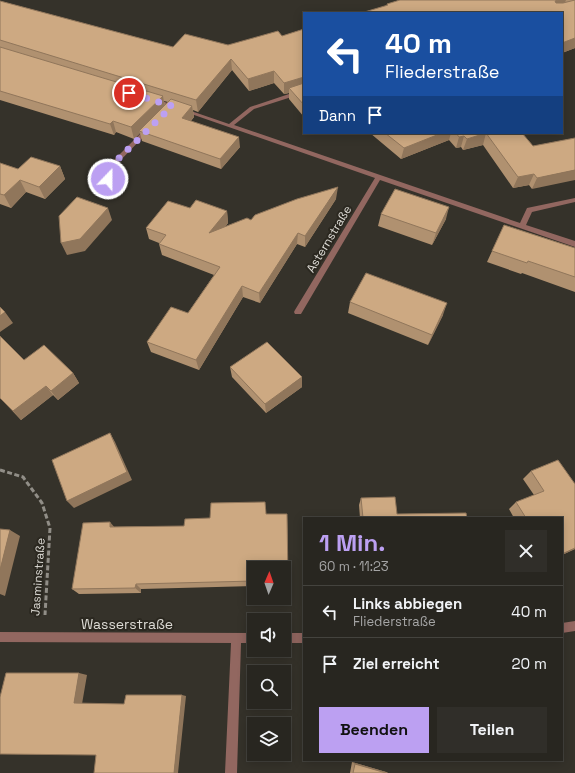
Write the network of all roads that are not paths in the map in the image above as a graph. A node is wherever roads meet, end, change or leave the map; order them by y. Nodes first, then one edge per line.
1 (303, 92) edge
2 (150, 99) edge
3 (172, 106) junction
4 (167, 111) edge
5 (230, 126) junction
6 (151, 127) edge
7 (379, 177) junction
8 (108, 190) dead end
9 (575, 200) edge
10 (522, 226) junction
11 (575, 244) edge
12 (298, 312) dead end
13 (575, 626) edge
14 (563, 628) edge
15 (0, 637) edge
16 (247, 638) edge
17 (291, 638) edge
18 (303, 638) edge
19 (236, 639) junction
20 (231, 773) edge

1 - 5 street
2 - 3 street
3 - 4 street
3 - 5 street
5 - 7 street
6 - 8 street
7 - 10 street
7 - 12 street, Asternstraße
9 - 10 street
10 - 11 street
13 - 14 street
15 - 19 street, Wasserstraße
16 - 19 street, Wasserstraße
17 - 18 street
19 - 20 street

